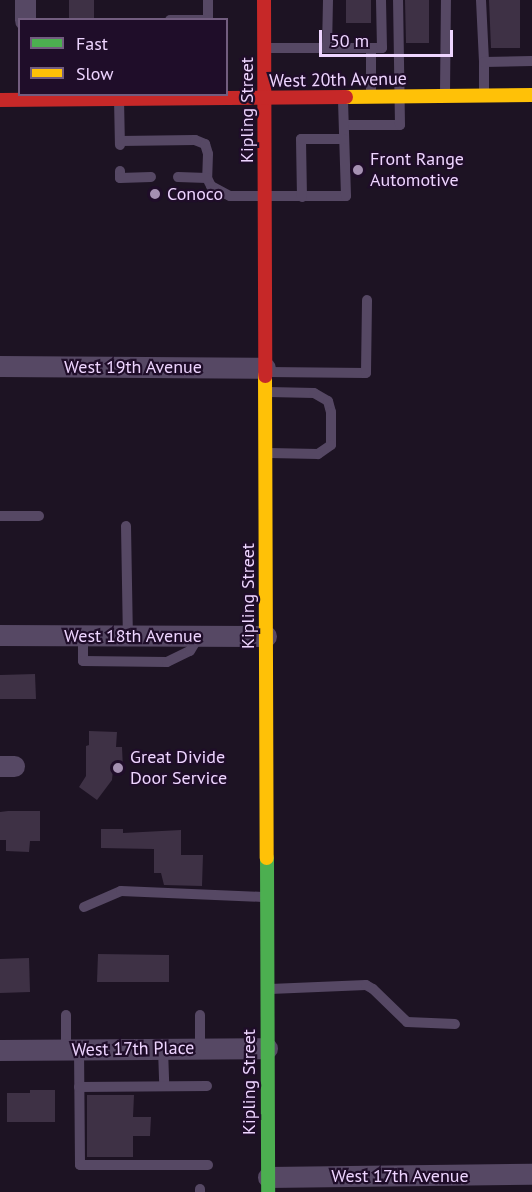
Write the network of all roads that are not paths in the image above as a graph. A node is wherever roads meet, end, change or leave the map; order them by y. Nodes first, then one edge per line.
1 (25, 0) edge
2 (208, 0) edge
3 (264, 0) edge
4 (328, 0) edge
5 (381, 0) edge
6 (398, 0) edge
7 (446, 0) edge
8 (481, 0) edge
9 (25, 18) edge
10 (208, 18) edge
11 (264, 48) junction
12 (327, 48) junction
13 (371, 48) junction
14 (532, 61) edge
15 (484, 62) junction
16 (532, 95) edge
17 (445, 96) junction
18 (484, 96) junction
19 (25, 97) edge
20 (168, 97) edge
21 (371, 97) junction
22 (400, 97) junction
23 (343, 98) junction
24 (119, 99) junction
25 (265, 99) junction
26 (0, 100) edge
27 (344, 126) junction
28 (344, 139) junction
29 (120, 171) dead end
30 (144, 175) dead end
31 (178, 177) dead end
32 (207, 178) junction
33 (266, 197) junction
34 (302, 197) junction
35 (367, 300) dead end
36 (0, 366) edge
37 (265, 370) junction
38 (265, 391) junction
39 (266, 453) junction
40 (0, 516) edge
41 (39, 516) dead end
42 (126, 526) dead end
43 (0, 635) edge
44 (83, 636) junction
45 (128, 636) junction
46 (200, 636) junction
47 (266, 636) junction
48 (267, 897) junction
49 (84, 907) dead end
50 (267, 989) junction
51 (200, 1015) dead end
52 (66, 1016) dead end
53 (455, 1023) dead end
54 (200, 1048) junction
55 (267, 1048) junction
56 (72, 1049) junction
57 (163, 1049) junction
58 (0, 1050) edge
59 (164, 1086) junction
60 (207, 1086) dead end
61 (79, 1087) junction
62 (208, 1165) dead end
63 (532, 1174) edge
64 (268, 1184) edge

1 - 9 street
2 - 10 lane
3 - 11 main road, Kipling Street
4 - 12 lane
5 - 13 lane
6 - 22 lane
7 - 17 lane
8 - 15 lane
11 - 12 lane
11 - 25 main road, Kipling Street
12 - 13 lane
13 - 21 lane
14 - 15 lane
15 - 18 lane
16 - 18 main road, West 20th Avenue
17 - 18 main road, West 20th Avenue
17 - 22 main road, West 20th Avenue
19 - 24 main road, West 20th Avenue
19 - 26 main road, West 20th Avenue
20 - 24 main road, West 20th Avenue
20 - 25 main road, West 20th Avenue
21 - 22 main road, West 20th Avenue
21 - 23 main road, West 20th Avenue
22 - 27 lane
23 - 25 main road, West 20th Avenue
23 - 27 lane
24 - 32 lane
25 - 33 main road, Kipling Street
27 - 28 lane
28 - 34 lane
28 - 34 lane
29 - 30 lane
31 - 32 lane
32 - 33 lane
33 - 34 lane
33 - 37 main road, Kipling Street
35 - 37 lane
36 - 37 street, West 19th Avenue
37 - 38 main road, Kipling Street
38 - 39 main road, Kipling Street
38 - 39 lane
39 - 47 main road, Kipling Street
40 - 41 lane
42 - 45 lane
43 - 44 street, West 18th Avenue
44 - 45 street, West 18th Avenue
44 - 46 lane
45 - 46 street, West 18th Avenue
46 - 47 street, West 18th Avenue
47 - 48 main road, Kipling Street
48 - 49 lane
48 - 50 main road, Kipling Street
50 - 53 lane
50 - 55 main road, Kipling Street
51 - 54 lane
52 - 56 lane
54 - 55 street, West 17th Place
54 - 57 street, West 17th Place
55 - 64 main road, Kipling Street
56 - 57 street, West 17th Place
56 - 58 street, West 17th Place
56 - 61 lane
57 - 59 lane
59 - 60 lane
59 - 61 lane
61 - 62 lane
63 - 64 street, West 17th Avenue

